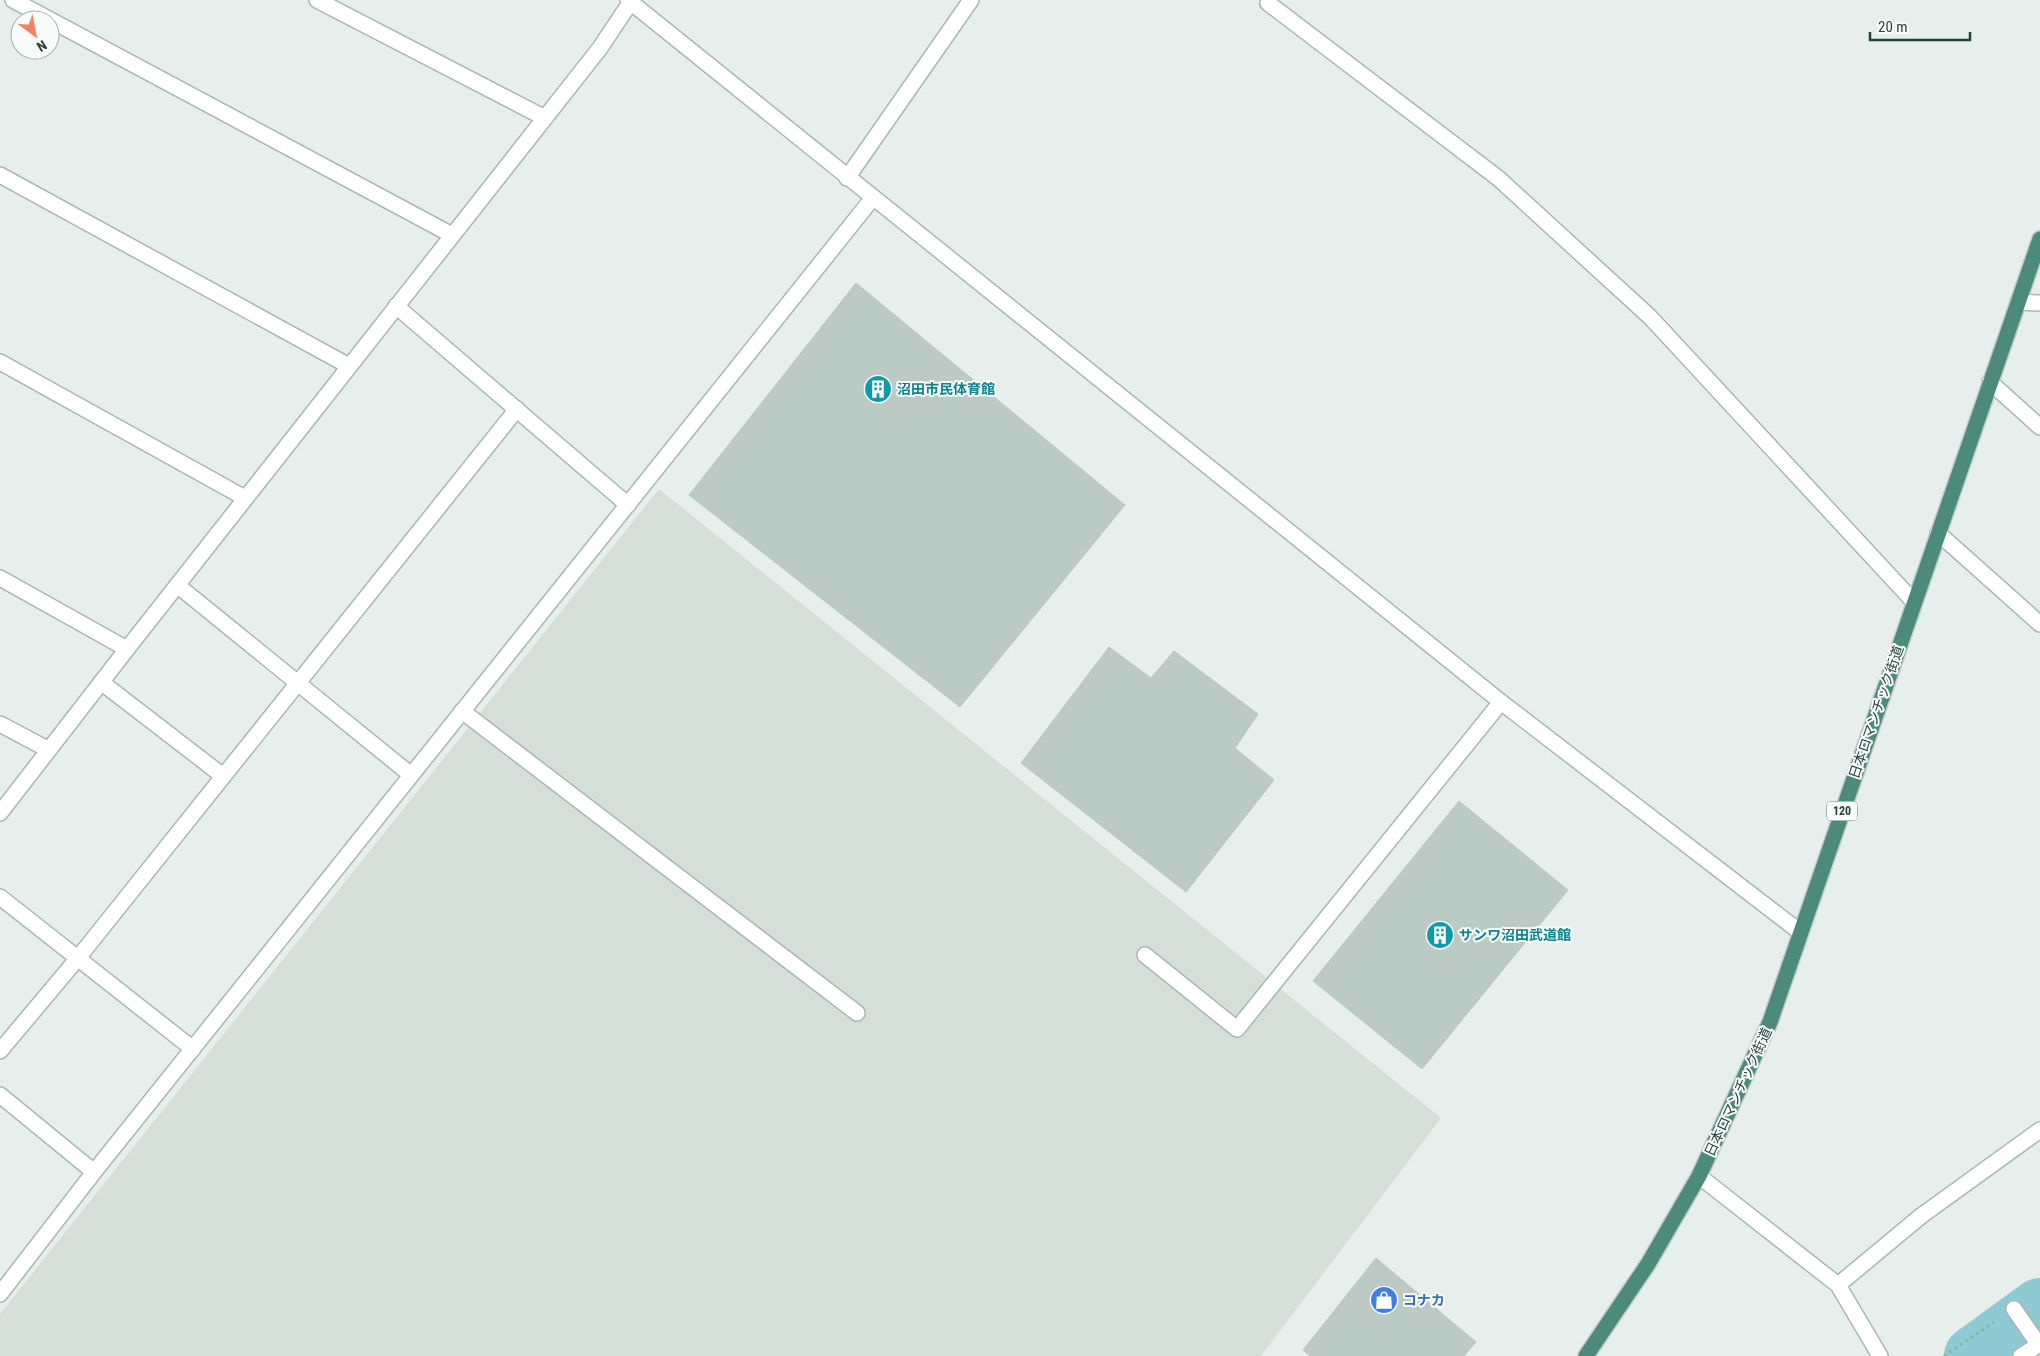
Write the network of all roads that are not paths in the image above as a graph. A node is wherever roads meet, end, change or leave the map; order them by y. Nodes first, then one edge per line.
1 (13, 0) edge
2 (317, 0) edge
3 (971, 0) edge
4 (1269, 0) edge
5 (631, 1) edge
6 (545, 118) junction
7 (0, 174) edge
8 (847, 178) junction
9 (872, 198) junction
10 (452, 235) junction
11 (2040, 239) edge
12 (2018, 302) junction
13 (2040, 303) edge
14 (396, 306) junction
15 (0, 362) edge
16 (349, 366) junction
17 (1990, 382) junction
18 (517, 409) junction
19 (2040, 427) edge
20 (245, 498) junction
21 (628, 506) junction
22 (1938, 533) junction
23 (0, 578) edge
24 (178, 585) junction
25 (1914, 602) junction
26 (2040, 624) edge
27 (127, 649) junction
28 (101, 682) junction
29 (297, 682) junction
30 (1501, 702) junction
31 (462, 711) junction
32 (0, 724) edge
33 (49, 750) junction
34 (410, 775) junction
35 (223, 776) junction
36 (0, 813) edge
37 (0, 897) edge
38 (1800, 932) junction
39 (1145, 955) dead end
40 (78, 958) junction
41 (857, 1013) dead end
42 (193, 1049) junction
43 (0, 1052) edge
44 (0, 1095) edge
45 (2040, 1130) edge
46 (94, 1172) junction
47 (1699, 1176) junction
48 (1838, 1285) junction
49 (0, 1294) edge
50 (2014, 1309) dead end
51 (2039, 1345) edge
52 (1586, 1356) edge
53 (1880, 1356) edge
54 (2021, 1356) edge

1 - 10 street
2 - 6 street
3 - 8 street
4 - 25 street
5 - 6 street
5 - 8 street
6 - 10 street
7 - 16 street
8 - 9 street
9 - 21 street
9 - 30 street
10 - 14 street
11 - 12 highway, 日本ロマンチック街道 / 120
12 - 13 street
12 - 17 highway, 日本ロマンチック街道 / 120
14 - 16 street
14 - 18 street
15 - 20 street
16 - 20 street
17 - 19 street
17 - 22 highway, 日本ロマンチック街道 / 120
18 - 21 street
18 - 29 street
20 - 24 street
21 - 31 street
22 - 25 highway, 日本ロマンチック街道 / 120
22 - 26 street
23 - 27 street
24 - 27 street
24 - 29 street
25 - 38 highway, 日本ロマンチック街道 / 120
27 - 28 street
28 - 33 street
28 - 35 street
29 - 34 street
29 - 35 street
30 - 38 street
30 - 39 street
31 - 34 street
31 - 41 street
32 - 33 street
33 - 36 street
34 - 42 street
35 - 40 street
37 - 40 street
38 - 47 highway, 日本ロマンチック街道 / 120
40 - 42 street
40 - 43 street
42 - 46 street
44 - 46 street
45 - 48 street
46 - 49 street
47 - 48 street
47 - 52 highway, 日本ロマンチック街道 / 120
48 - 53 street
50 - 51 street
51 - 54 street

